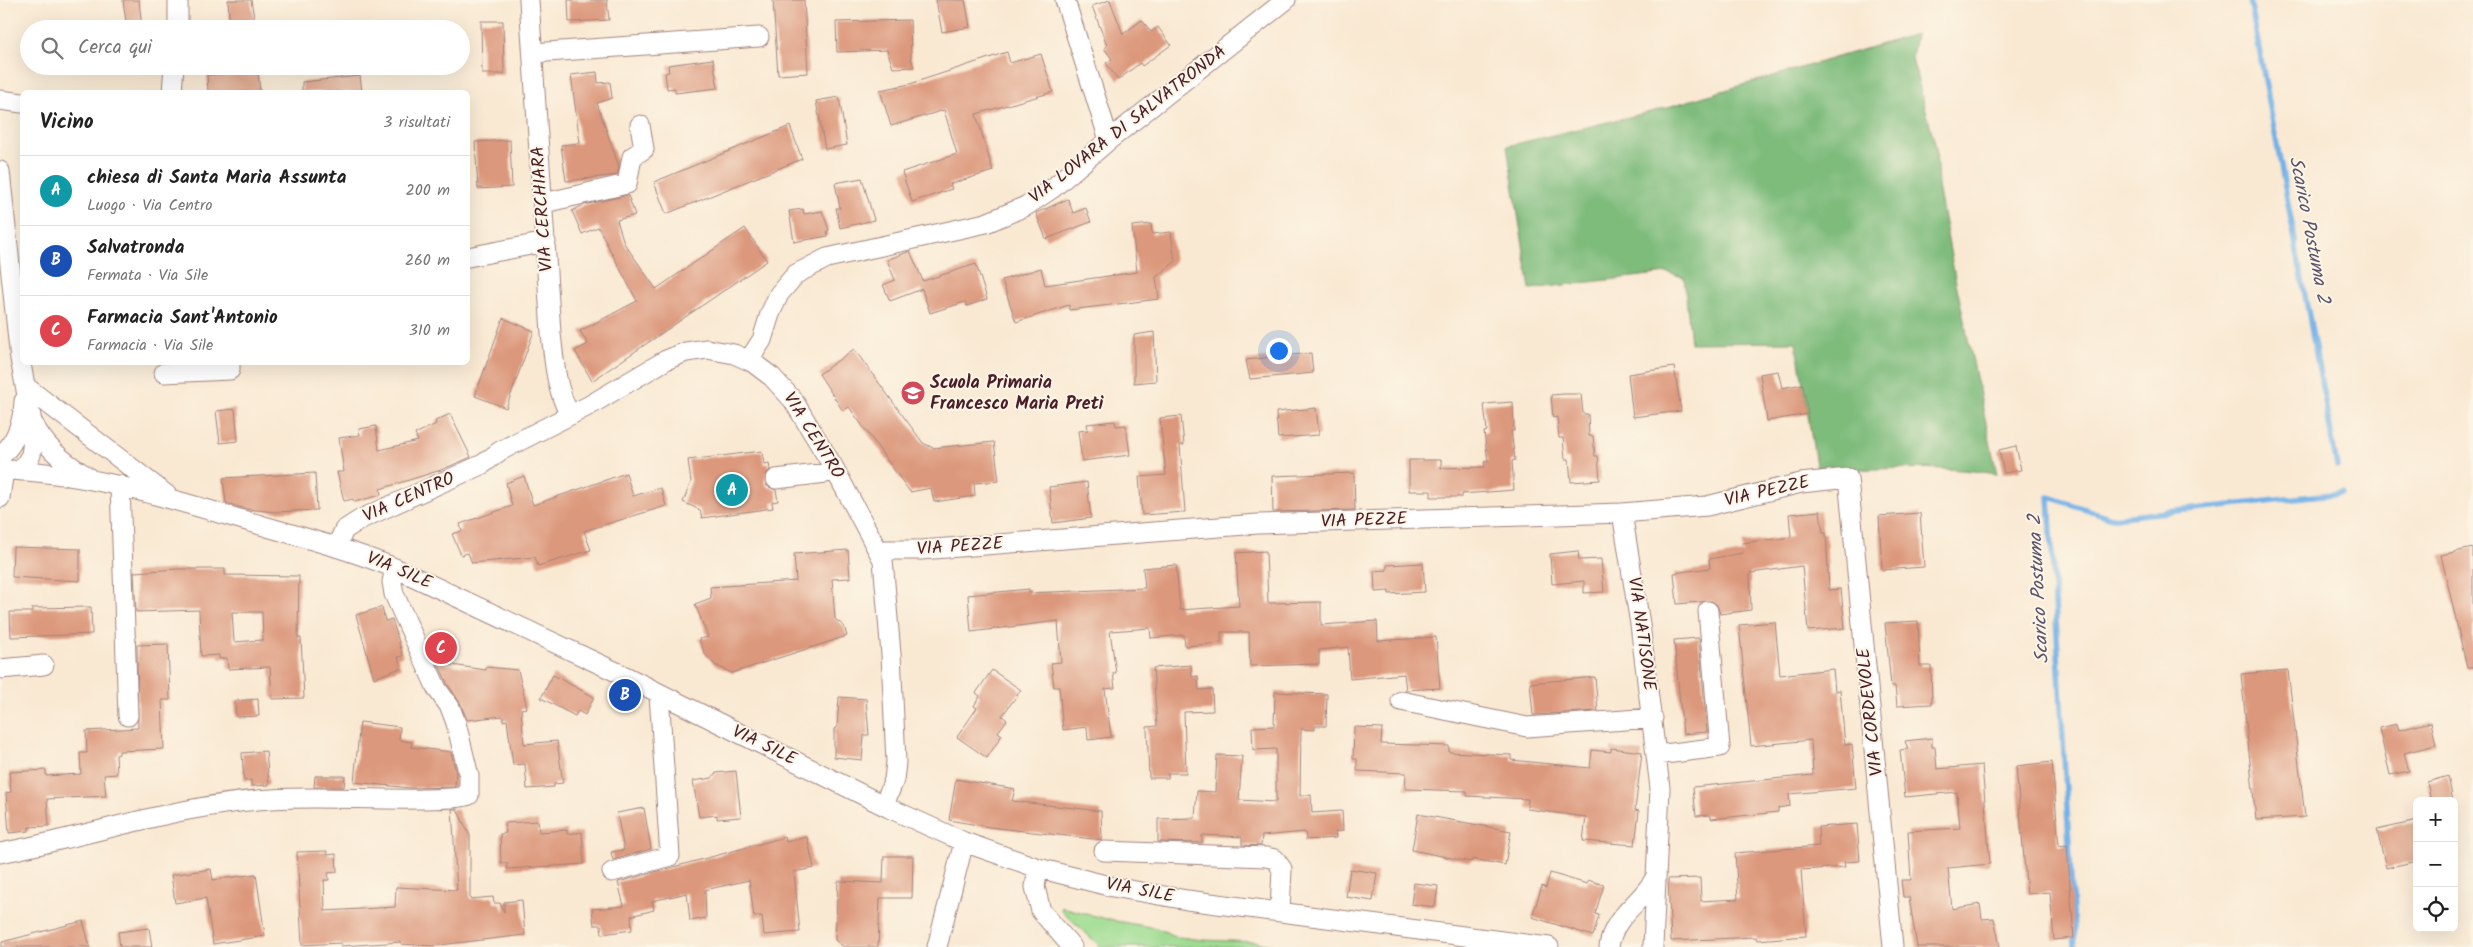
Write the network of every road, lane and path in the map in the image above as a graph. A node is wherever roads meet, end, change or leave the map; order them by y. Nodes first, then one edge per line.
1 (178, 0) edge
2 (529, 0) edge
3 (1065, 0) edge
4 (1286, 0) edge
5 (178, 20) edge
6 (760, 37) dead end
7 (533, 53) junction
8 (173, 75) edge
9 (172, 90) edge
10 (0, 100) edge
11 (20, 103) edge
12 (640, 125) dead end
13 (1109, 140) junction
14 (0, 173) edge
15 (544, 203) junction
16 (546, 242) junction
17 (470, 257) edge
18 (20, 345) edge
19 (749, 360) junction
20 (22, 365) edge
21 (230, 365) edge
22 (164, 373) dead end
23 (25, 388) junction
24 (570, 415) junction
25 (33, 424) junction
26 (6, 467) edge
27 (826, 473) dead end
28 (1848, 478) joint
29 (92, 479) junction
30 (776, 480) dead end
31 (120, 485) junction
32 (0, 498) edge
33 (171, 499) junction
34 (1622, 512) junction
35 (337, 546) junction
36 (878, 550) junction
37 (395, 568) junction
38 (1708, 611) dead end
39 (44, 665) dead end
40 (0, 669) edge
41 (659, 694) junction
42 (1401, 701) dead end
43 (128, 716) dead end
44 (1653, 718) junction
45 (1658, 755) junction
46 (884, 805) junction
47 (964, 842) junction
48 (1104, 851) dead end
49 (0, 853) edge
50 (1038, 868) junction
51 (612, 872) dead end
52 (1656, 877) junction
53 (1280, 911) junction
54 (934, 946) edge
55 (1072, 947) edge
56 (1549, 947) edge
57 (1609, 947) edge
58 (1653, 947) edge
59 (1894, 947) edge

1 - 5 street
2 - 7 street, VIA CERCHIARA
3 - 13 street
4 - 13 street, VIA LOVARA DI SALVATRONDA
6 - 7 street
7 - 15 street, VIA CERCHIARA
8 - 9 street
10 - 11 street
12 - 15 street
13 - 19 street, VIA LOVARA DI SALVATRONDA
14 - 18 street
15 - 16 street, VIA CERCHIARA
16 - 17 street
16 - 24 street, VIA CERCHIARA
19 - 24 street, VIA CENTRO
19 - 36 street, VIA CENTRO
20 - 23 street
21 - 22 street
23 - 25 street
23 - 26 street
23 - 33 street
24 - 35 street, VIA CENTRO
25 - 26 street
25 - 29 street
26 - 29 street, VIA SILE
26 - 32 street
27 - 30 street
28 - 34 street, VIA PEZZE
28 - 59 street, VIA CORDEVOLE
29 - 31 street, VIA SILE
31 - 33 street, VIA SILE
31 - 43 street
33 - 35 street, VIA SILE
34 - 36 street, VIA PEZZE
34 - 44 street, VIA NATISONE
35 - 37 street, VIA SILE
36 - 46 street, VIA CENTRO
37 - 41 street, VIA SILE
37 - 49 street
38 - 45 street
39 - 40 street
41 - 46 street, VIA SILE
41 - 51 street
42 - 44 street
44 - 45 street, VIA NATISONE
45 - 52 street, VIA NATISONE
46 - 47 street, VIA SILE
47 - 50 street, VIA SILE
47 - 54 street
48 - 53 street
50 - 53 street, VIA SILE
50 - 55 street
52 - 57 street
52 - 58 street, VIA NATISONE
53 - 56 street, VIA SILE

